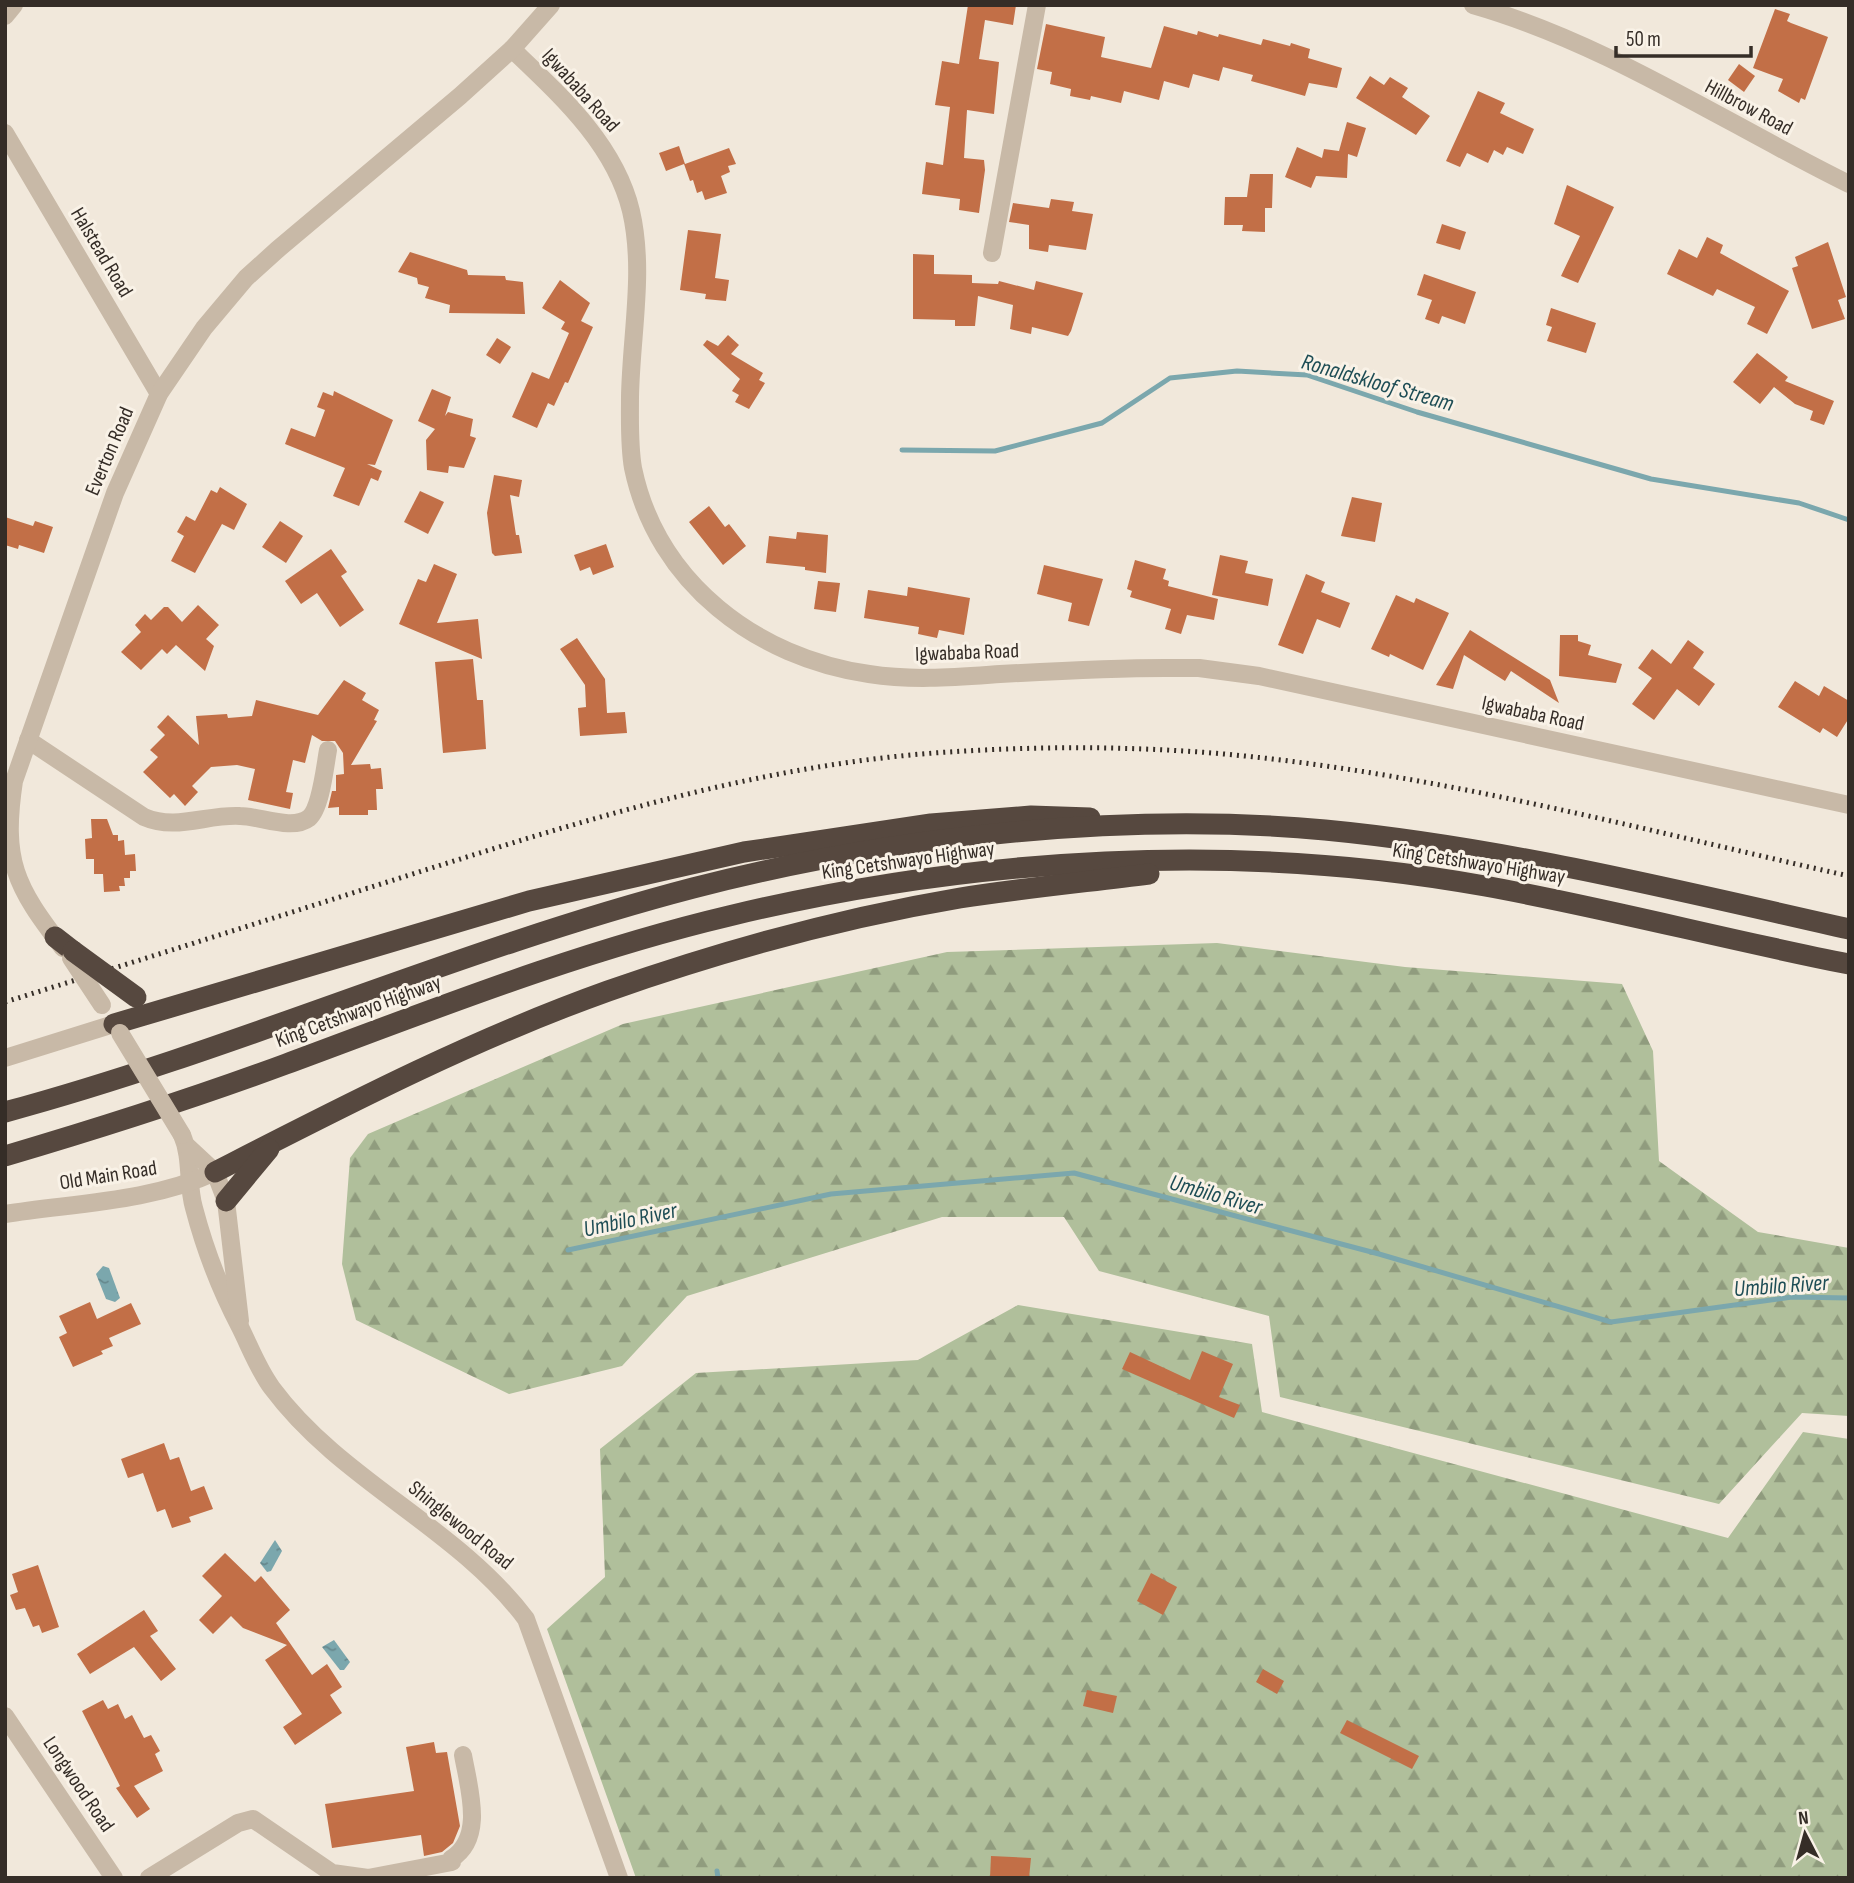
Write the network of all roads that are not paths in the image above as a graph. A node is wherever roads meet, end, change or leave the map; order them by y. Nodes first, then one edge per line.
1 (14, 5) edge
2 (551, 5) edge
3 (1037, 5) edge
4 (1473, 5) edge
5 (5, 16) edge
6 (512, 50) junction
7 (5, 133) edge
8 (1849, 184) edge
9 (992, 253) dead end
10 (159, 394) junction
11 (28, 740) junction
12 (328, 750) dead end
13 (1849, 805) edge
14 (1166, 825) junction
15 (1206, 862) junction
16 (1849, 929) edge
17 (55, 937) joint
18 (72, 954) junction
19 (1849, 964) edge
20 (172, 1009) junction
21 (117, 1028) junction
22 (5, 1058) edge
23 (5, 1112) edge
24 (184, 1141) junction
25 (274, 1142) junction
26 (5, 1156) edge
27 (215, 1172) junction
28 (189, 1184) junction
29 (226, 1201) junction
30 (5, 1214) edge
31 (240, 1328) junction
32 (5, 1716) edge
33 (463, 1755) dead end
34 (114, 1878) edge
35 (149, 1878) edge
36 (619, 1878) edge

1 - 5 street
2 - 6 street, Everton Road
3 - 9 street
4 - 8 street, Hillbrow Road
6 - 10 street, Everton Road
6 - 13 street, Igwababa Road
7 - 10 street, Halstead Road
10 - 11 street, Everton Road
11 - 12 street
11 - 17 street, Everton Road
14 - 16 highway, King Cetshwayo Highway
14 - 20 highway
14 - 23 highway, King Cetshwayo Highway
15 - 19 highway, King Cetshwayo Highway
15 - 25 highway
15 - 26 highway, King Cetshwayo Highway
17 - 18 highway
18 - 20 highway, bridge
18 - 21 street, bridge
20 - 21 highway
21 - 22 street
21 - 24 street, Shinglewood Road, bridge
24 - 27 street, Shinglewood Road
24 - 28 street, Shinglewood Road
25 - 27 highway
25 - 29 highway
27 - 28 street, Old Main Road
27 - 29 street, Shinglewood Road
28 - 30 street, Old Main Road
28 - 31 street, Shinglewood Road
29 - 31 street, Shinglewood Road
31 - 36 street, Shinglewood Road
32 - 34 street, Longwood Road
33 - 35 street

